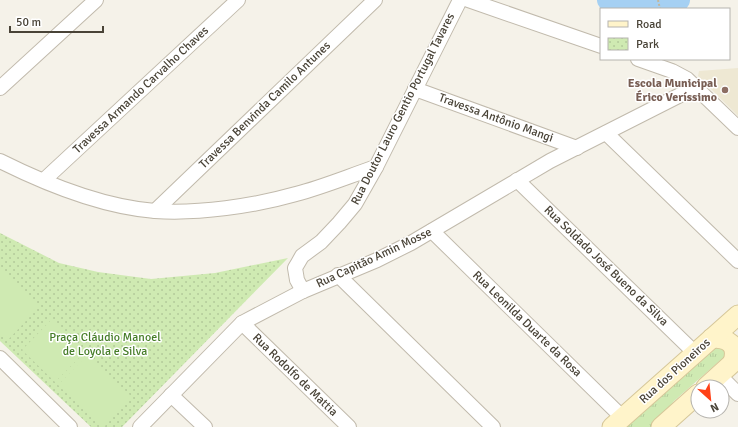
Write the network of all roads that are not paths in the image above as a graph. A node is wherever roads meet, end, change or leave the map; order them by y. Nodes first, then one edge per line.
1 (96, 0) edge
2 (238, 0) edge
3 (375, 0) edge
4 (460, 0) edge
5 (468, 0) edge
6 (600, 46) edge
7 (641, 60) edge
8 (696, 87) junction
9 (0, 88) edge
10 (415, 89) junction
11 (738, 128) edge
12 (606, 133) junction
13 (577, 148) junction
14 (0, 161) edge
15 (376, 167) junction
16 (44, 180) junction
17 (517, 180) junction
18 (155, 211) junction
19 (432, 231) junction
20 (738, 261) edge
21 (338, 275) junction
22 (303, 291) junction
23 (738, 315) edge
24 (242, 323) junction
25 (712, 338) junction
26 (695, 353) junction
27 (0, 358) edge
28 (736, 360) edge
29 (714, 379) edge
30 (171, 395) junction
31 (690, 401) edge
32 (618, 422) edge
33 (70, 427) edge
34 (140, 427) edge
35 (205, 427) edge
36 (349, 427) edge
37 (493, 427) edge
38 (661, 427) edge

1 - 9 street
2 - 16 street, Travessa Armando Carvalho Chaves
3 - 18 street, Travessa Benvinda Camilo Antunes
4 - 10 street, Rua Doutor Lauro Gentio Portugal Tavares
5 - 6 street
7 - 8 street
8 - 11 street
8 - 12 street, Rua Capitão Amin Mosse
10 - 13 street, Travessa Antônio Mangi
10 - 15 street, Rua Doutor Lauro Gentio Portugal Tavares
12 - 13 street, Rua Capitão Amin Mosse
12 - 20 street
13 - 17 street, Rua Capitão Amin Mosse
14 - 16 street
15 - 18 street
15 - 22 street, Rua Doutor Lauro Gentio Portugal Tavares
16 - 18 street
17 - 19 street, Rua Capitão Amin Mosse
17 - 26 street, Rua Soldado José Bueno da Silva
19 - 21 street, Rua Capitão Amin Mosse
19 - 32 street, Rua Leonilda Duarte da Rosa
21 - 22 street, Rua Capitão Amin Mosse
21 - 37 street
22 - 24 street, Rua Capitão Amin Mosse
23 - 25 main road, Rua dos Pioneiros
24 - 30 street, Rua Capitão Amin Mosse
24 - 36 street, Rua Rodolfo de Mattia
25 - 26 main road, Rua dos Pioneiros
25 - 28 main road
26 - 32 main road, Rua dos Pioneiros
27 - 33 street
28 - 29 main road
30 - 34 street, Rua Capitão Amin Mosse
30 - 35 street
31 - 38 main road

